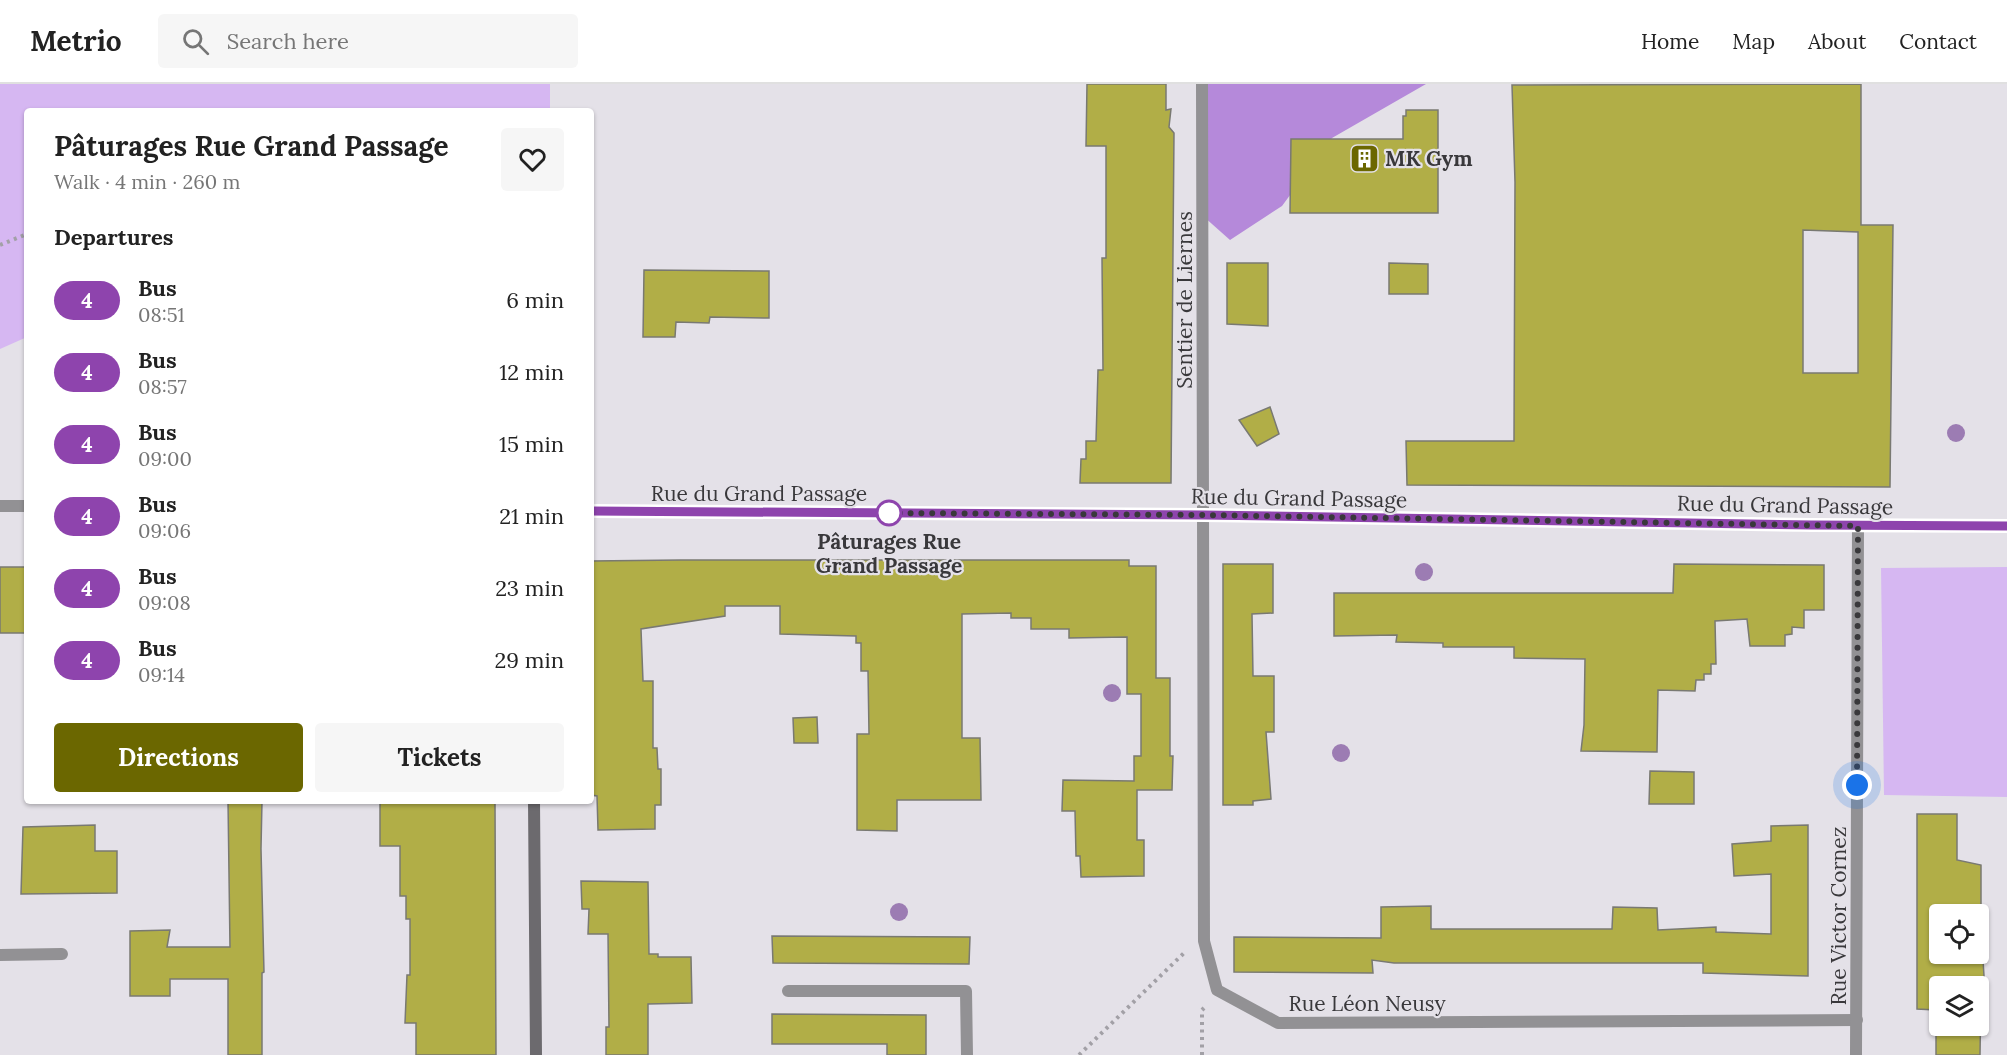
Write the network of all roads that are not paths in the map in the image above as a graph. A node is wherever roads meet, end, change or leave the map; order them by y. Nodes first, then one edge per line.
1 (1202, 84) edge
2 (0, 506) edge
3 (24, 506) edge
4 (594, 512) edge
5 (1204, 515) junction
6 (1858, 526) junction
7 (2007, 526) edge
8 (534, 804) edge
9 (62, 954) dead end
10 (0, 955) edge
11 (788, 991) dead end
12 (1857, 1020) junction
13 (536, 1055) edge
14 (967, 1055) edge
15 (1856, 1055) edge

1 - 5 street, Sentier de Liernes
2 - 3 street
4 - 5 street, Rue du Grand Passage
5 - 6 street, Rue du Grand Passage
5 - 12 street, Rue Léon Neusy
6 - 7 street, Rue du Grand Passage
6 - 12 street, Rue Victor Cornez
8 - 13 street
9 - 10 street
11 - 14 street
12 - 15 street, Rue Victor Cornez

